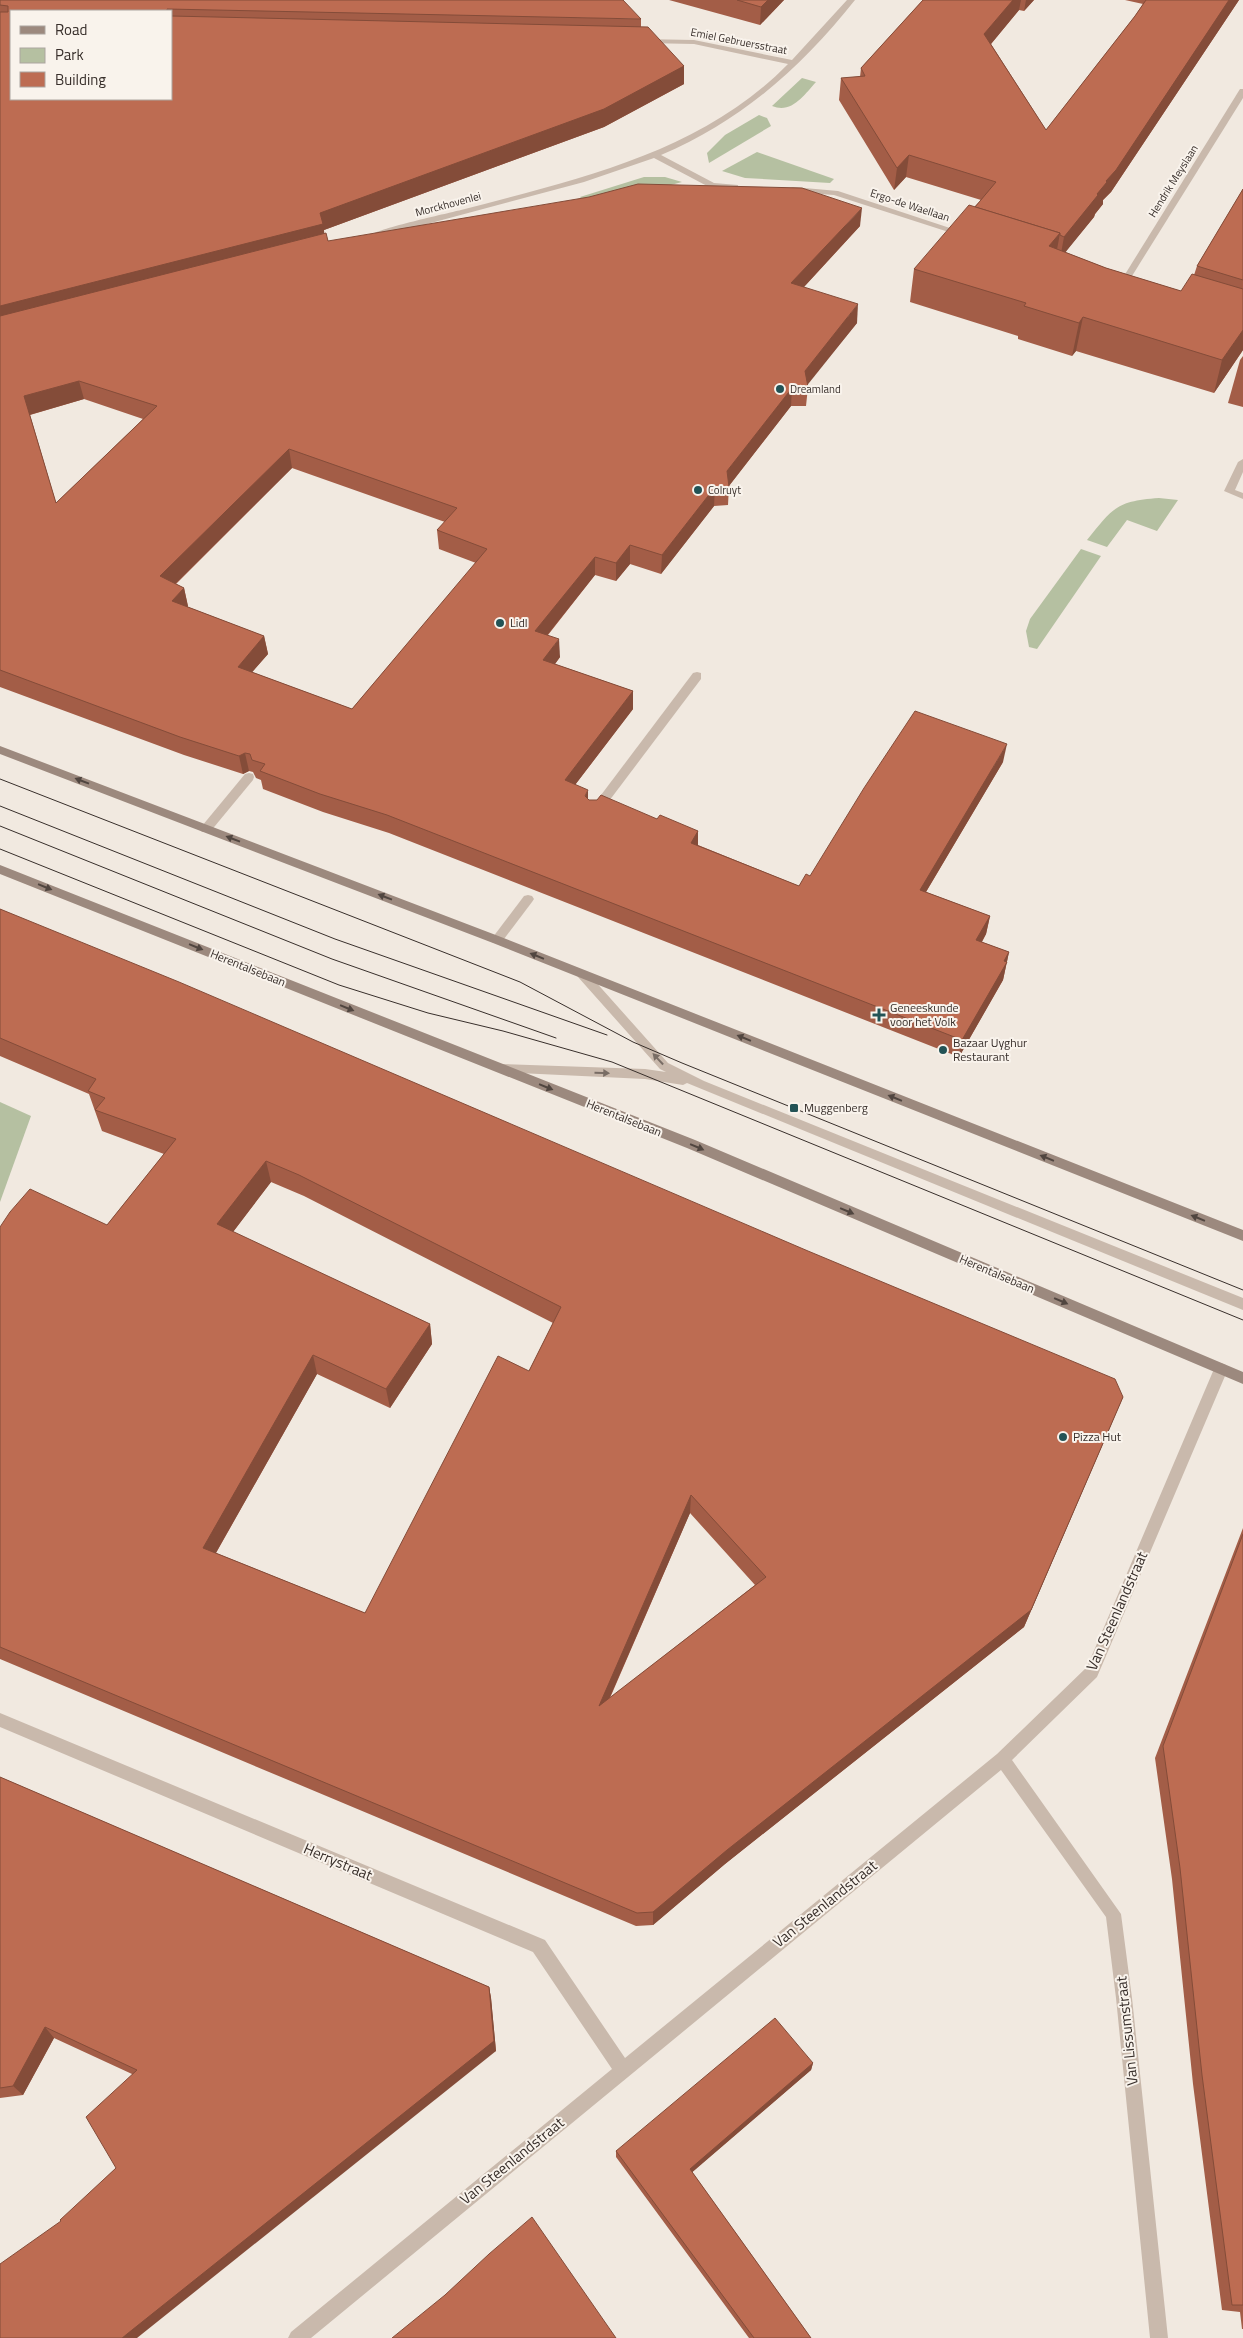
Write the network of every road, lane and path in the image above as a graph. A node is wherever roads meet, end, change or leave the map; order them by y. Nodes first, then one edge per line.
1 (851, 0) edge
2 (635, 40) edge
3 (792, 62) junction
4 (1243, 91) edge
5 (655, 155) junction
6 (742, 188) edge
7 (780, 189) edge
8 (370, 236) edge
9 (975, 238) edge
10 (1114, 281) edge
11 (1243, 462) edge
12 (1243, 496) edge
13 (697, 676) dead end
14 (0, 750) edge
15 (249, 777) edge
16 (593, 813) edge
17 (206, 829) junction
18 (0, 869) edge
19 (528, 899) dead end
20 (497, 940) junction
21 (582, 974) junction
22 (501, 1069) junction
23 (700, 1084) junction
24 (1243, 1236) edge
25 (1243, 1304) edge
26 (1221, 1369) junction
27 (1243, 1378) edge
28 (0, 1720) edge
29 (1002, 1759) junction
30 (623, 2070) junction
31 (297, 2338) edge
32 (1159, 2338) edge

1 - 3 street, Morckhovenlei
2 - 3 street, Emiel Gebruersstraat
3 - 5 street, Morckhovenlei
4 - 10 street, Hendrik Meyslaan
5 - 6 street
5 - 8 street, Morckhovenlei
7 - 9 street, Ergo-de Waellaan
11 - 12 street
13 - 16 street
17 -> 14 main road
15 - 17 street
20 -> 17 main road
18 -> 22 main road, Herentalsebaan
19 - 20 street
21 -> 20 main road
23 -> 21 street
24 -> 21 main road
22 -> 23 street
22 -> 26 main road, Herentalsebaan
23 - 25 street
26 - 27 main road, Herentalsebaan
26 - 29 street, Van Steenlandstraat
28 - 30 street, Herrystraat
29 - 30 street, Van Steenlandstraat
29 - 32 street, Van Lissumstraat
30 - 31 street, Van Steenlandstraat

